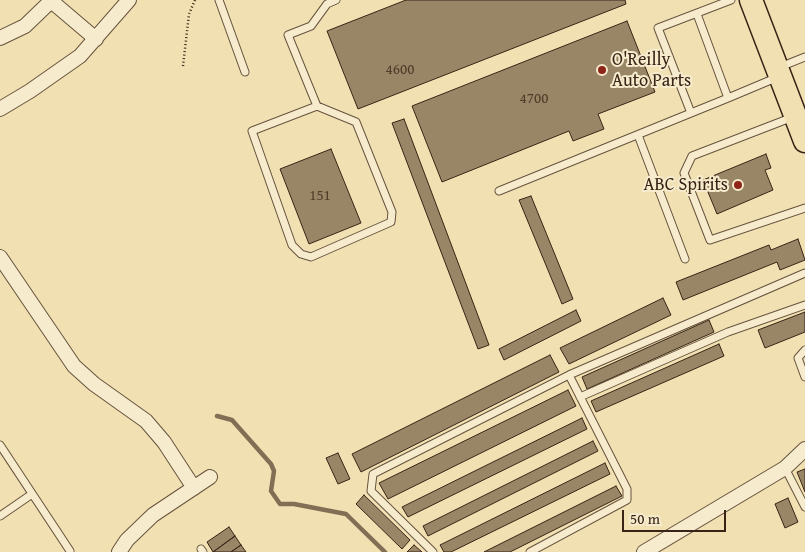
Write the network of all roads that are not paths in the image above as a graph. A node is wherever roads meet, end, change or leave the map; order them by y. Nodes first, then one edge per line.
1 (51, 0) edge
2 (128, 0) edge
3 (219, 0) edge
4 (336, 0) edge
5 (731, 0) edge
6 (752, 0) edge
7 (697, 14) junction
8 (0, 38) edge
9 (96, 39) junction
10 (805, 57) edge
11 (245, 72) dead end
12 (779, 72) junction
13 (728, 98) junction
14 (317, 106) junction
15 (0, 109) edge
16 (795, 109) junction
17 (692, 114) junction
18 (638, 135) junction
19 (805, 141) edge
20 (499, 191) dead end
21 (805, 208) edge
22 (0, 257) edge
23 (686, 260) dead end
24 (805, 273) edge
25 (805, 305) edge
26 (805, 350) edge
27 (569, 375) junction
28 (805, 377) edge
29 (580, 396) junction
30 (0, 445) edge
31 (805, 449) edge
32 (785, 468) junction
33 (210, 477) dead end
34 (194, 488) junction
35 (32, 494) junction
36 (805, 507) edge
37 (0, 516) edge
38 (70, 551) edge
39 (119, 552) edge
40 (433, 552) edge
41 (530, 552) edge
42 (644, 552) edge

1 - 8 street
1 - 9 street
2 - 9 street
3 - 11 lane
4 - 14 lane
5 - 7 lane
6 - 12 main road
7 - 13 lane
7 - 17 lane
9 - 15 street
10 - 12 lane
12 - 13 lane
12 - 16 main road
13 - 17 lane
14 - 14 lane
16 - 19 main road
16 - 21 lane
17 - 18 lane
18 - 20 lane
18 - 23 lane
22 - 34 street
24 - 27 lane
25 - 29 lane
26 - 28 lane
27 - 29 lane
27 - 40 lane
29 - 41 lane
30 - 35 lane
31 - 32 street
32 - 36 lane
32 - 42 street
33 - 34 street
34 - 39 street
35 - 37 lane
35 - 38 lane

